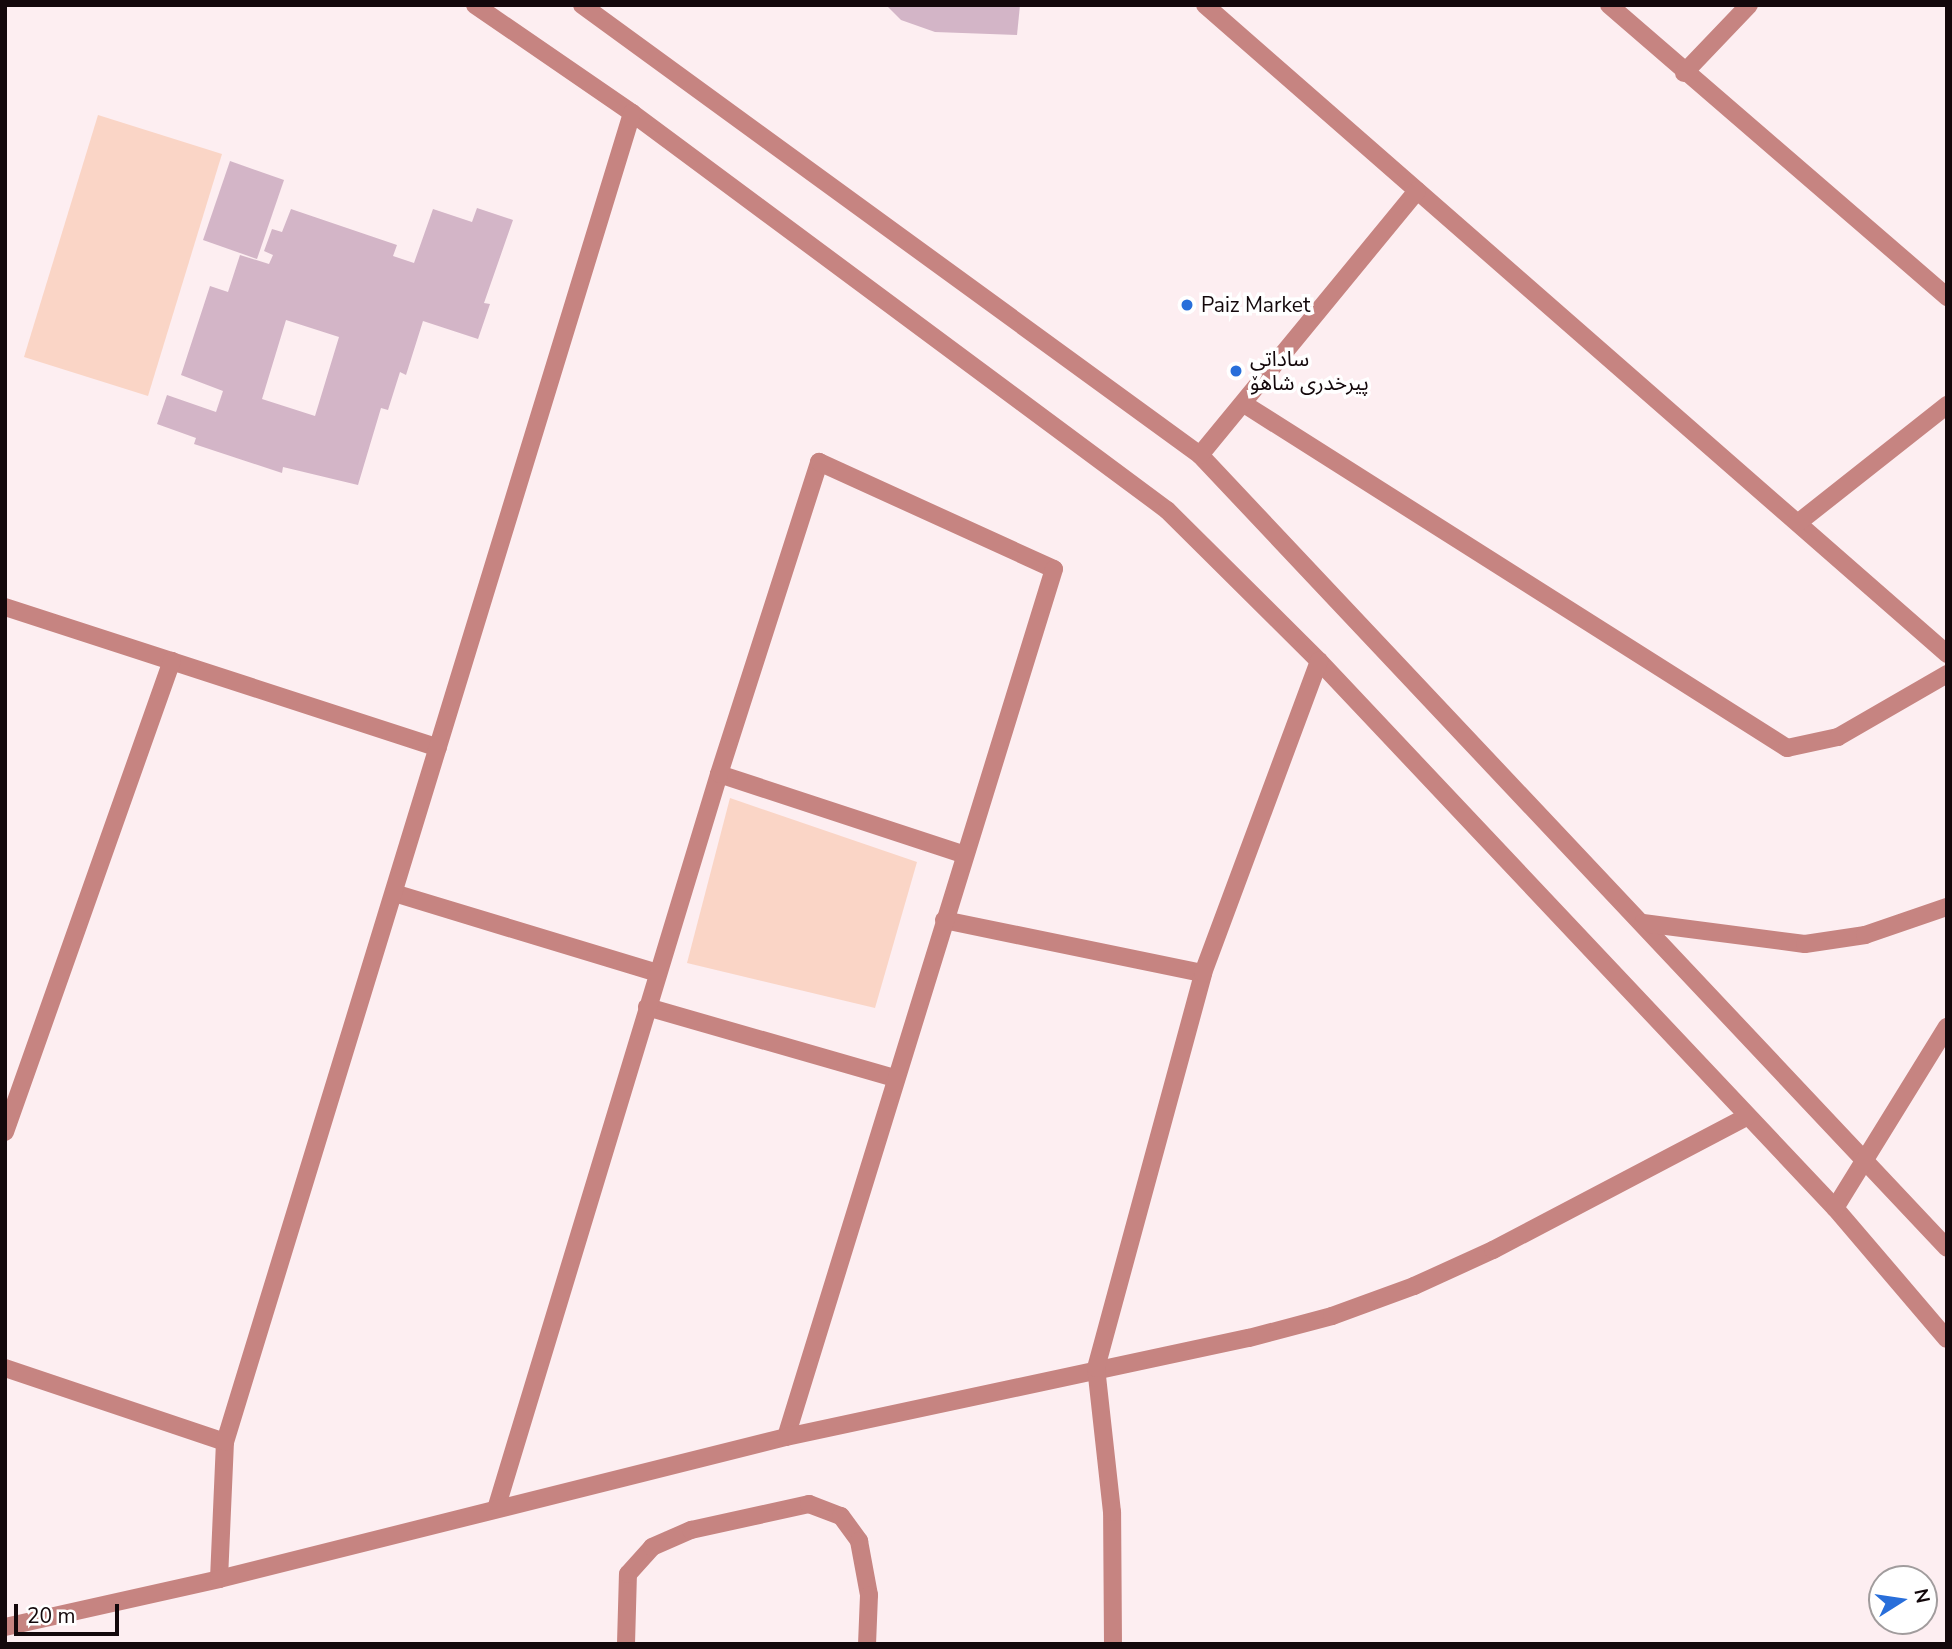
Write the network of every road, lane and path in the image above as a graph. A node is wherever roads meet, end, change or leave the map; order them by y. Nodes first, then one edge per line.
1 (582, 5) edge
2 (1205, 5) edge
3 (1609, 5) edge
4 (1749, 5) edge
5 (478, 7) edge
6 (1684, 73) junction
7 (632, 113) junction
8 (1417, 191) junction
9 (1947, 297) edge
10 (1244, 404) junction
11 (1947, 405) edge
12 (1200, 455) junction
13 (1799, 522) junction
14 (5, 607) edge
15 (1947, 654) edge
16 (172, 661) junction
17 (1319, 661) junction
18 (1947, 674) edge
19 (438, 748) junction
20 (719, 774) junction
21 (963, 854) junction
22 (394, 893) junction
23 (1947, 908) edge
24 (944, 920) junction
25 (1643, 923) junction
26 (658, 973) junction
27 (1203, 973) junction
28 (648, 1007) junction
29 (1947, 1027) edge
30 (894, 1078) junction
31 (1746, 1116) junction
32 (5, 1132) edge
33 (1865, 1158) junction
34 (1835, 1208) junction
35 (1947, 1248) edge
36 (1947, 1339) edge
37 (5, 1368) edge
38 (1096, 1368) junction
39 (786, 1437) junction
40 (225, 1442) junction
41 (496, 1509) junction
42 (219, 1579) junction
43 (5, 1627) edge
44 (626, 1644) edge
45 (867, 1644) edge
46 (1113, 1644) edge

1 - 12 street
2 - 8 street
3 - 6 street
4 - 6 street
5 - 7 street
6 - 9 street
7 - 17 street
7 - 19 street
8 - 10 street
8 - 13 street
10 - 12 street
10 - 18 street
11 - 13 street
12 - 25 street
13 - 15 street
14 - 16 street
16 - 19 street
16 - 32 street
17 - 27 street
17 - 31 street
19 - 22 street
20 - 21 street
20 - 21 street
20 - 26 street
21 - 24 street
22 - 26 street
22 - 40 street
23 - 25 street
24 - 27 street
24 - 30 street
25 - 33 street
26 - 28 street
27 - 38 street
28 - 30 street
28 - 41 street
29 - 33 street
30 - 39 street
31 - 34 street
31 - 38 street
33 - 34 street
33 - 35 street
34 - 36 street
37 - 40 street
38 - 39 street
38 - 46 street
39 - 41 street
40 - 42 street
41 - 42 street
42 - 43 street
44 - 45 street

